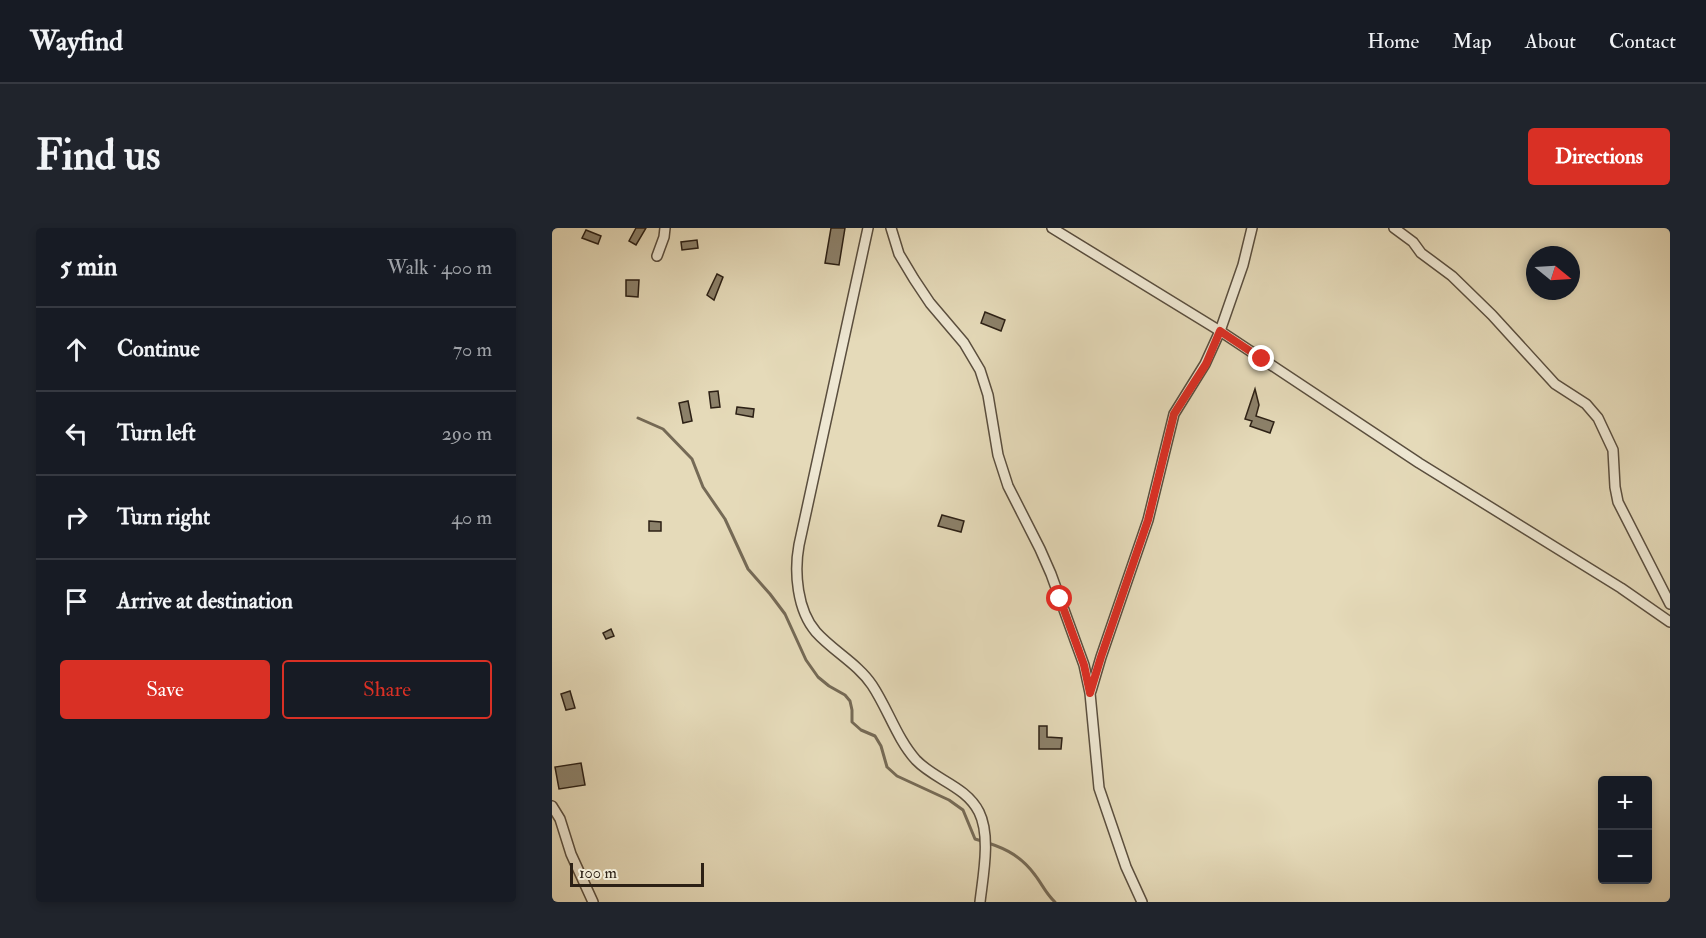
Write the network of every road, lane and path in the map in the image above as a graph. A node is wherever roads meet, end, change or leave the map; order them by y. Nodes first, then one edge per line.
1 (665, 228) edge
2 (868, 228) edge
3 (891, 228) edge
4 (1052, 228) edge
5 (1252, 228) edge
6 (1394, 228) edge
7 (657, 256) dead end
8 (1220, 331) junction
9 (1670, 604) edge
10 (1670, 622) edge
11 (1090, 693) junction
12 (552, 806) edge
13 (593, 902) edge
14 (980, 902) edge
15 (1142, 902) edge

1 - 7 street
2 - 14 street
3 - 11 street
4 - 8 street
5 - 8 street
6 - 9 street
8 - 10 street
8 - 11 street
11 - 15 street
12 - 13 street

